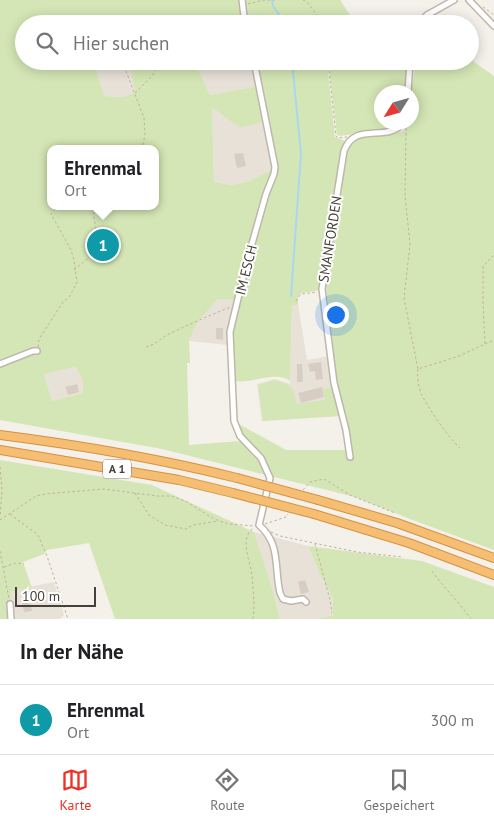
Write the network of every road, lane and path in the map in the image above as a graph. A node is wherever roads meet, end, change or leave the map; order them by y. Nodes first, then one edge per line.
1 (276, 0) edge
2 (303, 0) edge
3 (454, 0) edge
4 (469, 0) edge
5 (272, 1) edge
6 (242, 2) edge
7 (244, 15) edge
8 (317, 15) edge
9 (426, 15) edge
10 (494, 26) edge
11 (156, 70) edge
12 (256, 70) edge
13 (329, 70) edge
14 (409, 70) edge
15 (126, 71) dead end
16 (408, 85) edge
17 (135, 93) junction
18 (394, 130) edge
19 (406, 130) edge
20 (350, 139) junction
21 (143, 145) edge
22 (54, 210) edge
23 (93, 210) edge
24 (494, 254) edge
25 (74, 270) junction
26 (322, 291) junction
27 (296, 301) dead end
28 (237, 305) junction
29 (494, 340) edge
30 (485, 344) junction
31 (146, 347) dead end
32 (37, 351) joint
33 (0, 364) edge
34 (418, 369) junction
35 (0, 435) edge
36 (460, 448) dead end
37 (0, 450) edge
38 (350, 457) dead end
39 (0, 467) edge
40 (135, 493) junction
41 (1, 505) edge
42 (10, 514) junction
43 (0, 517) edge
44 (0, 520) edge
45 (219, 521) junction
46 (259, 525) junction
47 (315, 543) junction
48 (0, 551) edge
49 (402, 557) dead end
50 (494, 558) edge
51 (24, 564) dead end
52 (3, 568) junction
53 (432, 572) dead end
54 (494, 575) edge
55 (306, 602) dead end
56 (10, 604) joint
57 (332, 613) dead end
58 (11, 619) edge
59 (68, 619) edge
60 (253, 619) edge
61 (471, 619) edge

1 - 5 path
2 - 8 path
3 - 9 street
4 - 10 street
5 - 6 path
6 - 7 street
11 - 17 path
12 - 28 street, IM ESCH
13 - 20 path
14 - 16 street
15 - 17 path
17 - 21 path
18 - 20 street
19 - 34 path
20 - 26 street, SMANFORDEN
22 - 25 path
23 - 25 path
24 - 30 path
25 - 32 path
26 - 27 path
26 - 38 street, SMANFORDEN
28 - 31 path
28 - 46 street, IM ESCH
29 - 30 path
30 - 34 path
32 - 33 street
34 - 36 path
35 - 50 highway, A 1, bridge
37 - 54 highway, A 1, bridge
39 - 41 path
40 - 42 path
40 - 45 path
40 - 45 path
41 - 43 path
42 - 44 path
42 - 59 path
45 - 46 path
46 - 47 path
46 - 55 street
46 - 60 path
47 - 49 path
47 - 57 path
48 - 52 path
51 - 52 path
52 - 56 path
53 - 61 path
56 - 58 street

